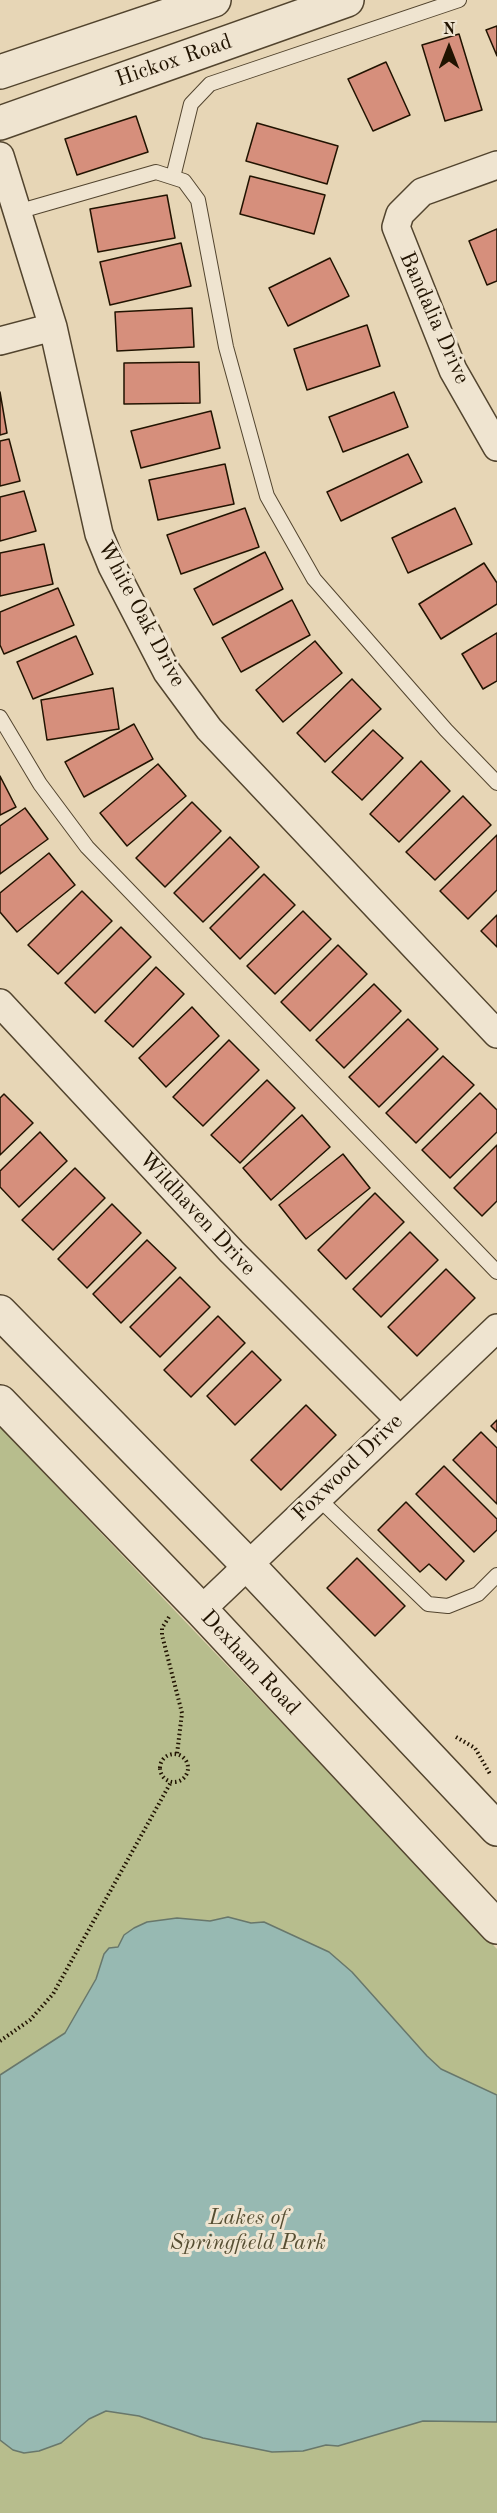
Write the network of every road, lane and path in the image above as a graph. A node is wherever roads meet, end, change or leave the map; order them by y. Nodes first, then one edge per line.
1 (214, 0) edge
2 (348, 0) edge
3 (459, 0) edge
4 (0, 72) edge
5 (0, 123) edge
6 (0, 156) edge
7 (497, 165) edge
8 (173, 177) junction
9 (17, 212) junction
10 (53, 327) junction
11 (0, 341) edge
12 (497, 447) edge
13 (0, 717) edge
14 (497, 783) edge
15 (0, 1004) edge
16 (497, 1034) edge
17 (497, 1272) edge
18 (0, 1312) edge
19 (497, 1328) edge
20 (0, 1402) edge
21 (399, 1419) junction
22 (318, 1498) junction
23 (248, 1565) junction
24 (497, 1575) edge
25 (194, 1604) junction
26 (177, 1755) junction
27 (171, 1782) junction
28 (497, 1829) edge
29 (497, 1927) edge
30 (0, 2041) edge

1 - 4 street, Hickox Road
2 - 5 street, Hickox Road
3 - 8 lane
6 - 9 street, White Oak Drive
7 - 12 street, Bandalia Drive
8 - 9 lane
8 - 14 lane
9 - 10 street, White Oak Drive
10 - 11 street
10 - 16 street, White Oak Drive
13 - 17 lane
15 - 21 street, Wildhaven Drive
18 - 23 street
19 - 21 street, Foxwood Drive
20 - 25 street, Dexham Road
21 - 22 street, Foxwood Drive
22 - 23 street, Foxwood Drive
22 - 24 lane
23 - 25 street, Foxwood Drive
23 - 28 street
25 - 26 path
25 - 29 street, Dexham Road
26 - 27 path
26 - 27 path
27 - 30 path

